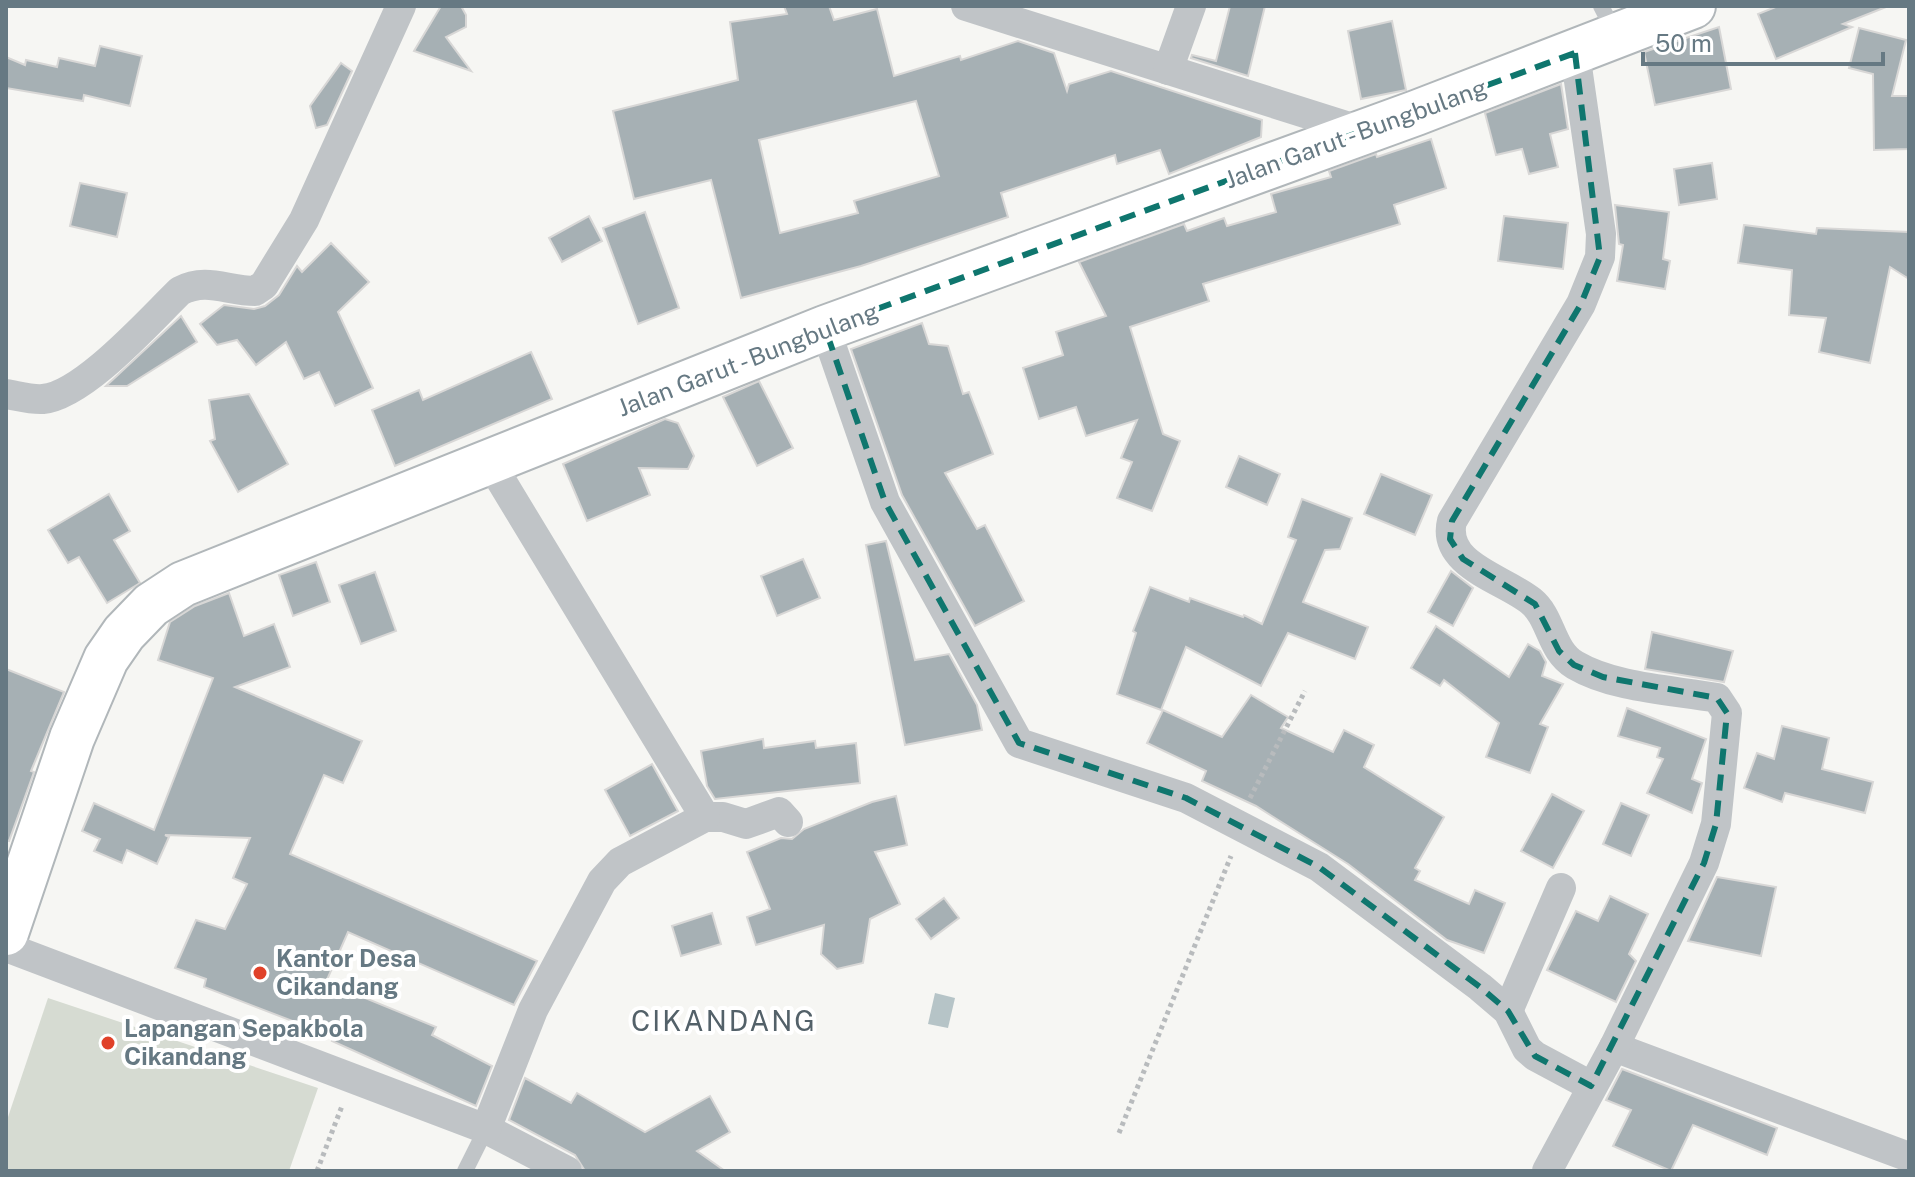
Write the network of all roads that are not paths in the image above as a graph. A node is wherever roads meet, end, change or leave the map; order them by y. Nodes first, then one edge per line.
1 (401, 6) edge
2 (966, 6) edge
3 (1191, 6) edge
4 (1693, 6) edge
5 (1609, 21) edge
6 (1575, 53) junction
7 (1168, 70) junction
8 (1362, 131) junction
9 (825, 328) junction
10 (6, 394) edge
11 (491, 464) junction
12 (705, 817) junction
13 (788, 822) dead end
14 (1561, 888) dead end
15 (6, 933) edge
16 (6, 947) edge
17 (1508, 1011) junction
18 (1614, 1047) junction
19 (1591, 1086) junction
20 (486, 1129) junction
21 (1909, 1157) edge
22 (465, 1171) edge
23 (567, 1171) edge
24 (1547, 1171) edge

1 - 10 street
2 - 7 street
3 - 7 street
4 - 5 main road, Jalan Garut - Bungbulang
5 - 6 main road, Jalan Garut - Bungbulang
6 - 8 main road, Jalan Garut - Bungbulang
6 - 18 street
7 - 8 street
8 - 9 main road, Jalan Garut - Bungbulang
9 - 11 main road, Jalan Garut - Bungbulang
9 - 17 street
11 - 12 street
11 - 15 main road, Jalan Garut - Bungbulang
12 - 13 street
12 - 20 street
14 - 17 street
16 - 20 street
17 - 19 street
18 - 19 street
18 - 21 street
19 - 24 street
20 - 22 lane
20 - 23 street

